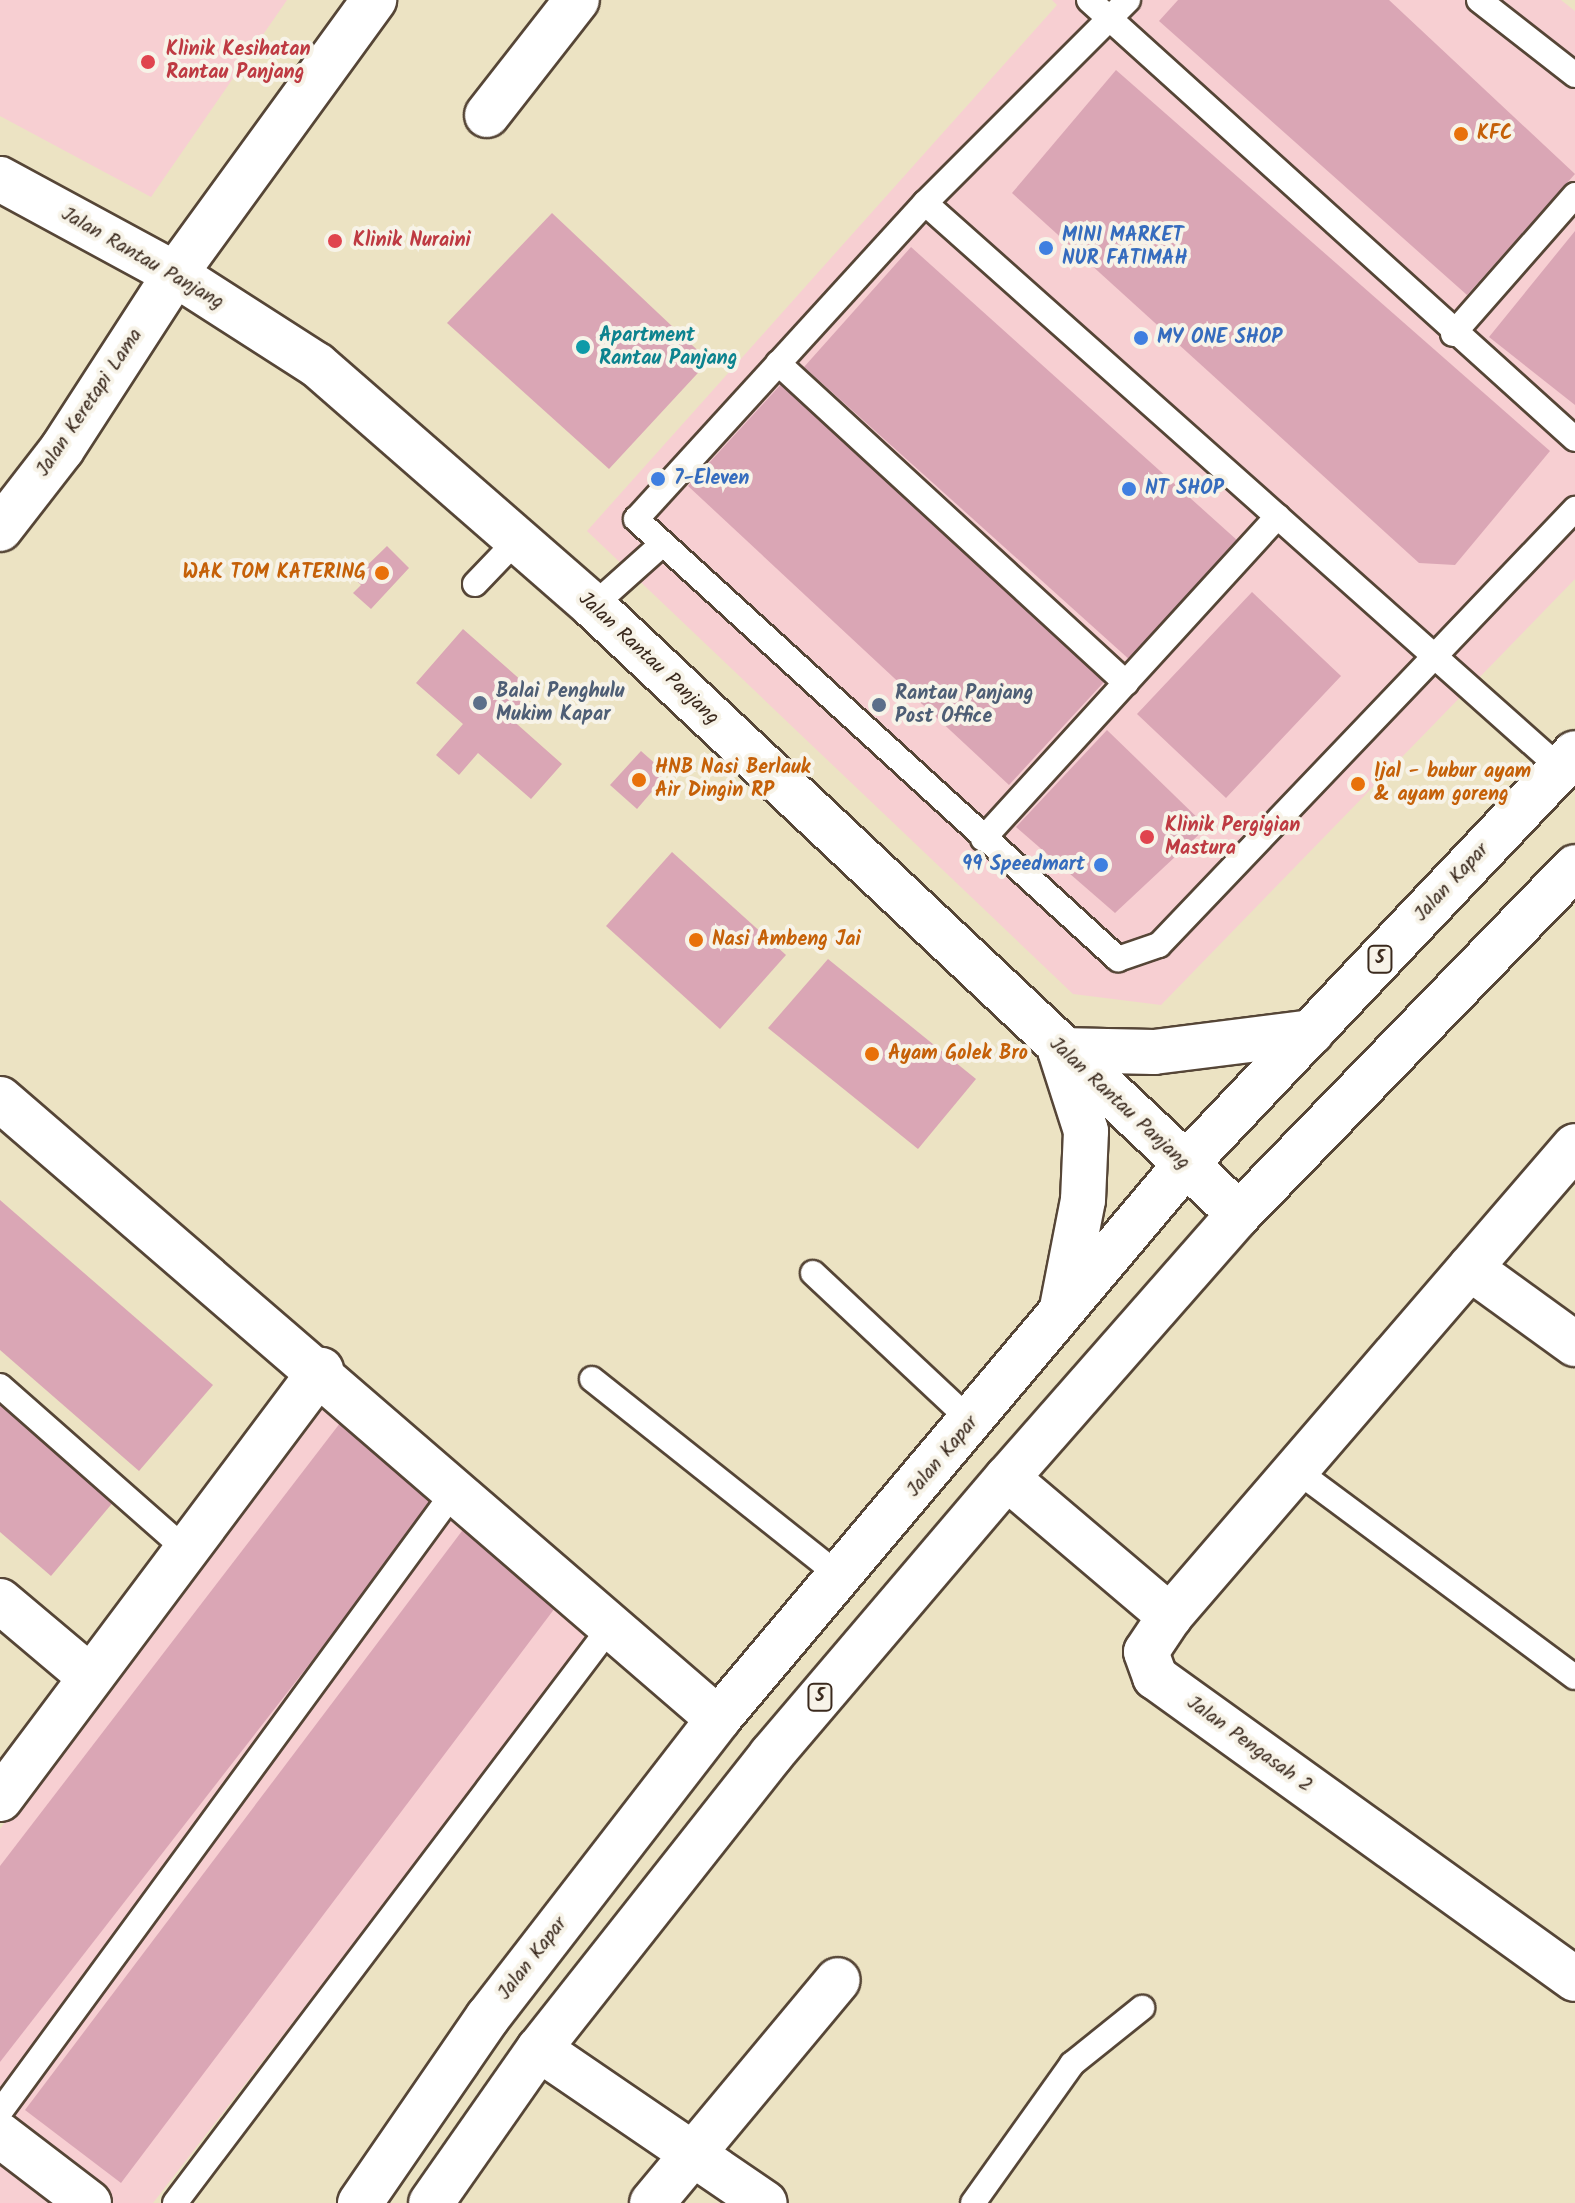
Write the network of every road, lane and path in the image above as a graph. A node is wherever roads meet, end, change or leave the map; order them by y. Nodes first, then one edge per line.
1 (374, 0) edge
2 (577, 0) edge
3 (1089, 0) edge
4 (1128, 0) edge
5 (1479, 0) edge
6 (1112, 19) junction
7 (1575, 75) edge
8 (487, 115) dead end
9 (0, 179) edge
10 (1575, 195) edge
11 (925, 203) junction
12 (175, 274) junction
13 (1453, 334) junction
14 (778, 363) junction
15 (1575, 439) edge
16 (1575, 509) edge
17 (1278, 516) junction
18 (0, 529) edge
19 (518, 539) junction
20 (660, 546) junction
21 (475, 584) dead end
22 (593, 606) junction
23 (1432, 660) junction
24 (1126, 683) junction
25 (1568, 760) edge
26 (983, 839) junction
27 (1575, 867) edge
28 (1312, 1032) junction
29 (1060, 1050) junction
30 (0, 1099) edge
31 (1575, 1146) edge
32 (1185, 1165) junction
33 (1239, 1214) junction
34 (1470, 1268) junction
35 (813, 1273) dead end
36 (1061, 1315) junction
37 (1575, 1344) edge
38 (321, 1370) junction
39 (592, 1379) dead end
40 (0, 1386) edge
41 (972, 1422) junction
42 (1296, 1470) junction
43 (1007, 1478) junction
44 (456, 1489) junction
45 (185, 1549) junction
46 (841, 1577) junction
47 (0, 1601) edge
48 (1170, 1616) junction
49 (611, 1626) junction
50 (88, 1675) junction
51 (1575, 1677) edge
52 (718, 1719) junction
53 (0, 1799) edge
54 (1575, 1979) edge
55 (838, 1980) dead end
56 (1142, 2008) dead end
57 (539, 2049) junction
58 (0, 2112) edge
59 (0, 2135) edge
60 (696, 2156) junction
61 (79, 2200) edge
62 (175, 2203) edge
63 (360, 2203) edge
64 (431, 2203) edge
65 (652, 2203) edge
66 (765, 2203) edge
67 (973, 2203) edge

1 - 12 main road, Jalan Keretapi Lama
2 - 8 main road
3 - 6 lane
4 - 6 lane
5 - 7 lane
6 - 11 lane
6 - 13 lane
9 - 12 main road, Jalan Rantau Panjang
10 - 13 lane
11 - 14 lane
11 - 17 lane
12 - 18 main road, Jalan Keretapi Lama
12 - 19 main road, Jalan Rantau Panjang
13 - 15 lane
14 - 20 lane
14 - 24 lane
16 - 23 lane
17 - 23 lane
17 - 24 lane
19 - 21 lane
19 - 22 main road, Jalan Rantau Panjang
20 - 22 lane
20 - 26 lane
22 - 29 main road, Jalan Rantau Panjang
23 - 25 lane
23 - 26 lane
24 - 26 lane
25 - 28 main road, Jalan Kapar / 5
27 - 33 main road, 5
28 - 29 main road
28 - 32 main road, Jalan Kapar / 5
29 - 32 main road, Jalan Rantau Panjang
29 - 36 main road
30 - 38 main road
31 - 34 main road
32 - 33 main road, Jalan Rantau Panjang
32 - 36 main road, Jalan Kapar / 5
33 - 43 main road, 5
34 - 37 main road
34 - 42 main road
35 - 41 lane
36 - 41 main road, Jalan Kapar / 5
38 - 44 main road
38 - 45 main road
39 - 46 lane
40 - 45 lane
41 - 46 main road, Jalan Kapar / 5
42 - 48 main road
42 - 51 lane
43 - 48 main road
43 - 57 main road, 5
44 - 49 main road
44 - 58 lane
45 - 50 main road
46 - 52 main road, Jalan Kapar / 5
47 - 50 main road
48 - 54 main road, Jalan Pengasah 2
49 - 52 main road
49 - 62 lane
50 - 53 main road
52 - 63 main road, Jalan Kapar / 5
55 - 60 main road
56 - 67 lane
57 - 60 main road
57 - 64 main road, 5
59 - 61 main road
60 - 65 main road
60 - 66 main road

